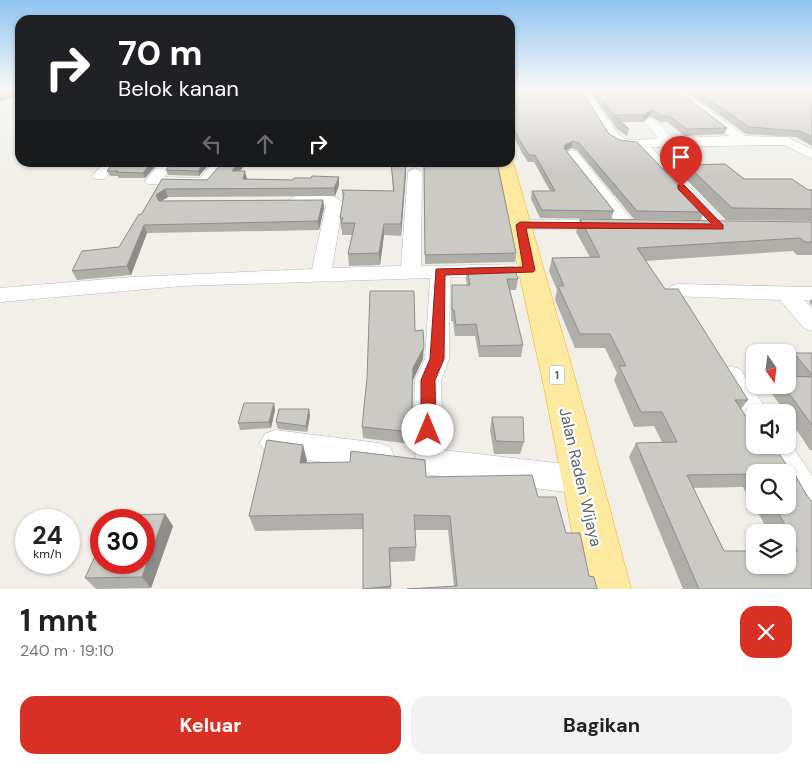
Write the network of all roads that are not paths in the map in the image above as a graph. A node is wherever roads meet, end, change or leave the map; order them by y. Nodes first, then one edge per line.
1 (602, 117) edge
2 (712, 117) edge
3 (650, 122) dead end
4 (742, 140) junction
5 (670, 142) junction
6 (640, 143) junction
7 (571, 154) edge
8 (812, 155) edge
9 (108, 167) edge
10 (165, 167) edge
11 (218, 167) edge
12 (505, 167) edge
13 (415, 172) dead end
14 (98, 176) dead end
15 (282, 201) edge
16 (520, 225) junction
17 (627, 226) junction
18 (646, 226) edge
19 (692, 227) edge
20 (529, 270) junction
21 (411, 271) junction
22 (440, 272) junction
23 (320, 276) junction
24 (786, 294) junction
25 (812, 294) edge
26 (0, 295) edge
27 (693, 316) edge
28 (812, 323) edge
29 (719, 357) edge
30 (749, 404) edge
31 (271, 442) edge
32 (781, 454) edge
33 (431, 462) junction
34 (582, 480) junction
35 (812, 504) edge
36 (607, 589) edge

1 - 6 street
2 - 4 street
3 - 5 street
4 - 5 street
4 - 8 street
5 - 6 street
6 - 19 street
7 - 17 street
9 - 14 street
10 - 11 street
12 - 16 highway, Jalan Raden Wijaya / 1
13 - 21 street
15 - 23 street
16 - 17 street
16 - 20 highway, Jalan Raden Wijaya / 1
17 - 18 street
20 - 22 street
20 - 34 highway, Jalan Raden Wijaya / 1
21 - 22 street
21 - 23 street
22 - 33 street
23 - 26 street
24 - 25 street
24 - 27 street
24 - 28 street
29 - 30 street
31 - 33 street
32 - 35 street
33 - 34 street
34 - 36 highway, Jalan Raden Wijaya / 1

